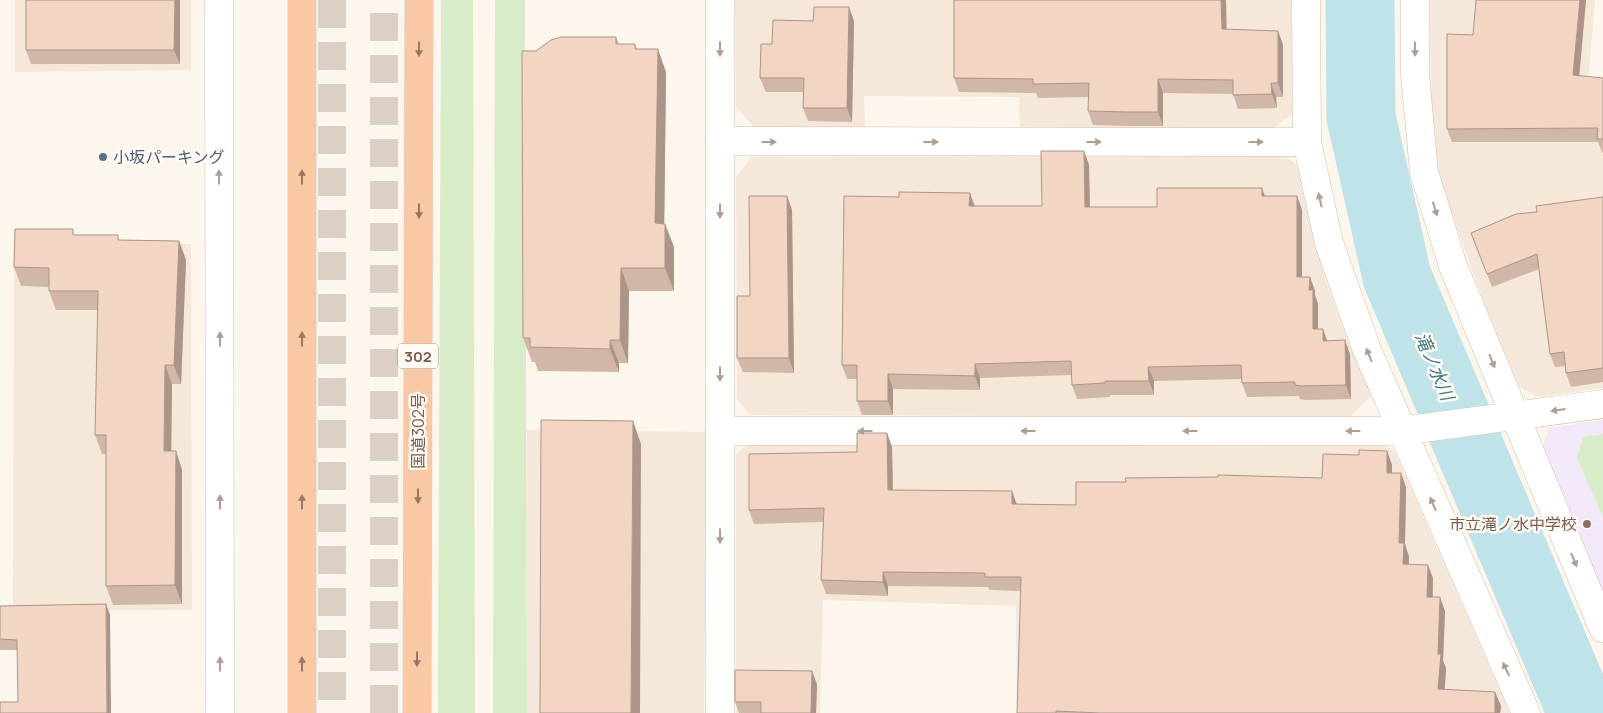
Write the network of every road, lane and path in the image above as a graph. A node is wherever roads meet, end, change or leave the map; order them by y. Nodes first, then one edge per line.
1 (219, 0) edge
2 (302, 0) edge
3 (419, 0) edge
4 (720, 0) edge
5 (1306, 0) edge
6 (1414, 0) edge
7 (720, 142) junction
8 (1307, 142) junction
9 (1603, 404) edge
10 (1514, 414) junction
11 (720, 431) junction
12 (1401, 431) junction
13 (1603, 628) edge
14 (220, 713) edge
15 (302, 713) edge
16 (417, 713) edge
17 (720, 713) edge
18 (1526, 713) edge

14 -> 1 street
15 -> 2 highway
3 -> 16 highway, 国道302号 / 302
4 -> 7 street
5 - 8 street
6 -> 10 street
7 -> 8 street
7 -> 11 street
12 -> 8 street
9 -> 10 street
10 - 12 street
10 -> 13 street
12 -> 11 street
11 -> 17 street
18 -> 12 street

